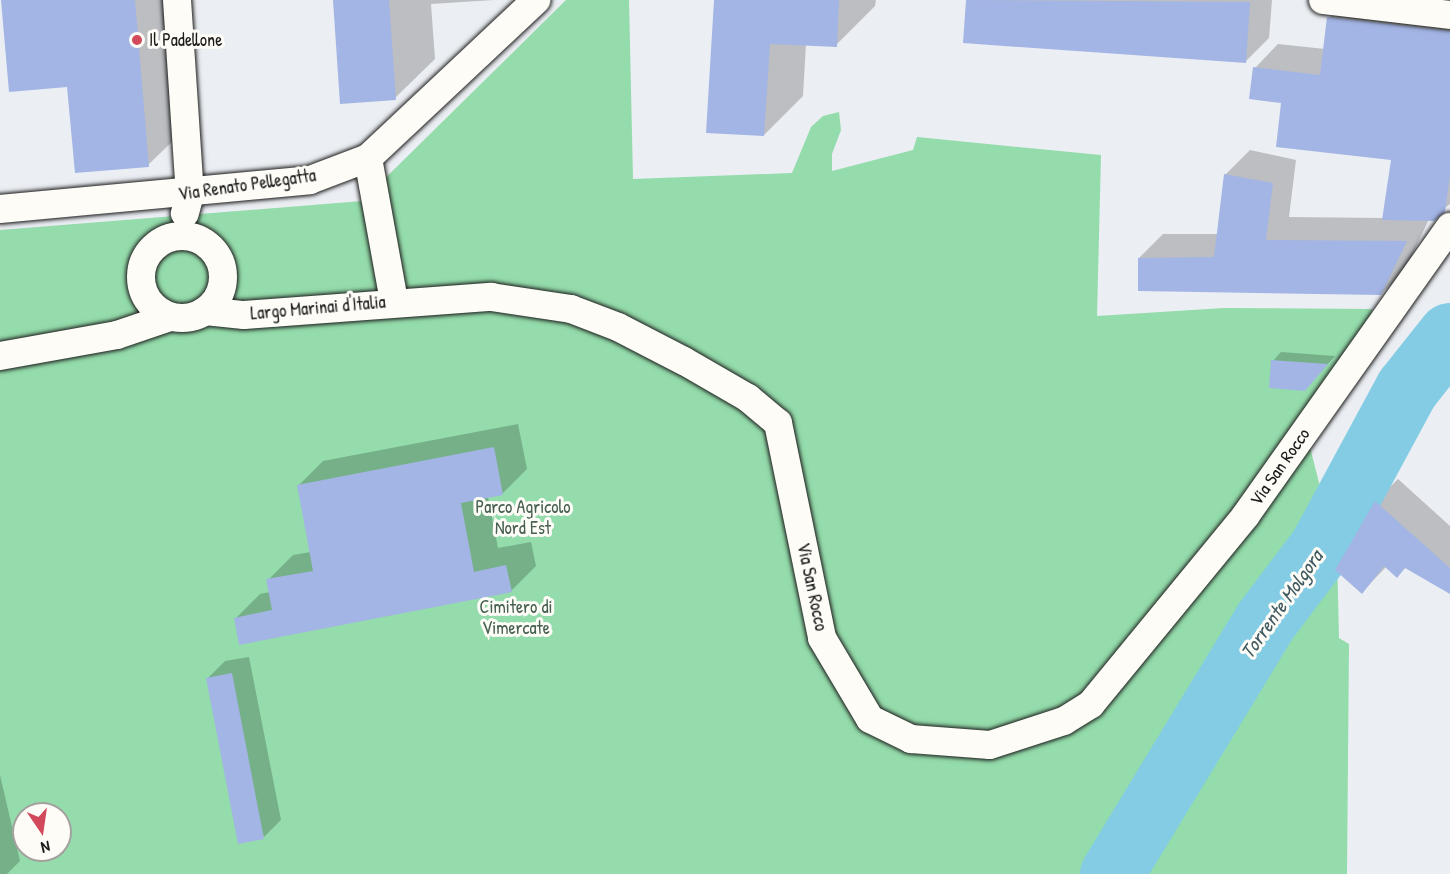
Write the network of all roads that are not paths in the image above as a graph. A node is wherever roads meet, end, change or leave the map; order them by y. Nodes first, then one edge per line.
1 (177, 0) edge
2 (536, 0) edge
3 (1323, 0) edge
4 (1450, 15) edge
5 (368, 158) junction
6 (190, 194) junction
7 (0, 209) edge
8 (1450, 227) edge
9 (180, 236) junction
10 (394, 301) junction
11 (205, 311) junction
12 (170, 317) junction
13 (0, 356) edge

1 - 6 street
2 - 5 street, Via Renato Pellegatta
3 - 4 street
5 - 6 street, Via Renato Pellegatta
5 - 10 street, Largo Marinai d'Italia
6 - 7 street, Via Renato Pellegatta
6 - 9 street
8 - 10 street, Via San Rocco
9 - 11 street
9 - 12 street
10 - 11 street, Largo Marinai d'Italia
11 - 12 street, Largo Marinai d'Italia
12 - 13 street, Largo Marinai d'Italia

